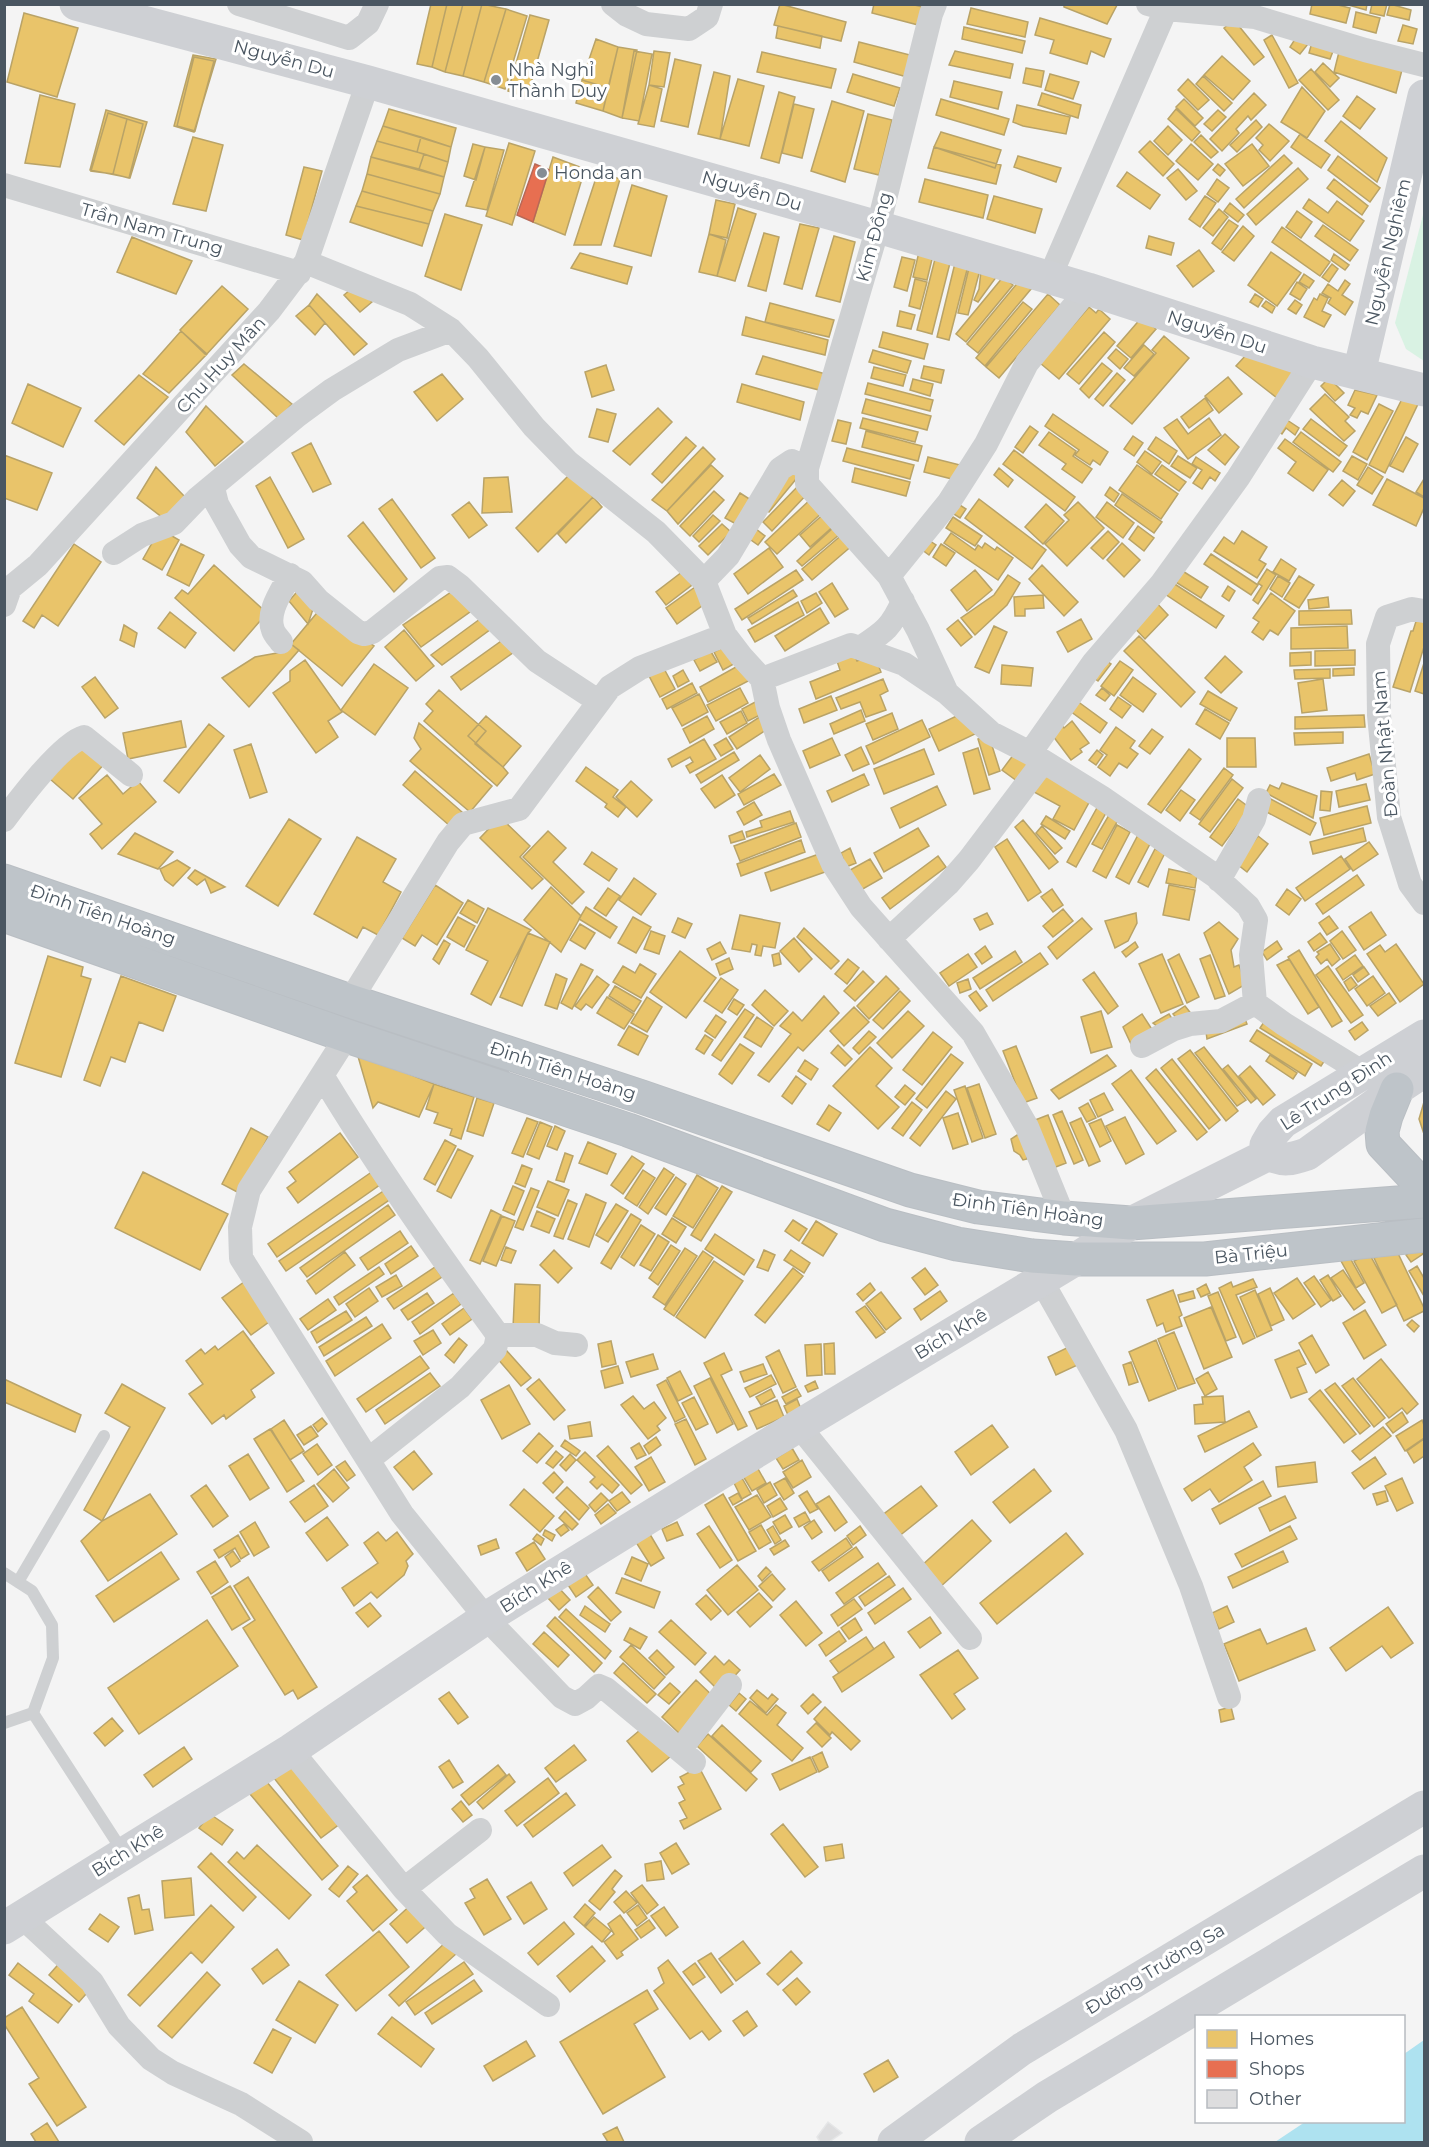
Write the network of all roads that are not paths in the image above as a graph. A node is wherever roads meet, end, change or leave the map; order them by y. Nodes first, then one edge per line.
1 (76, 4) edge
2 (238, 4) edge
3 (377, 4) edge
4 (613, 4) edge
5 (711, 4) edge
6 (935, 4) edge
7 (1157, 7) edge
8 (1425, 65) edge
9 (368, 82) junction
10 (1425, 96) edge
11 (4, 185) edge
12 (878, 227) junction
13 (303, 267) junction
14 (1049, 279) junction
15 (1088, 290) junction
16 (451, 330) junction
17 (1312, 362) junction
18 (1359, 373) junction
19 (1425, 390) edge
20 (807, 468) junction
21 (213, 488) junction
22 (114, 553) dead end
23 (290, 575) junction
24 (889, 576) junction
25 (704, 581) junction
26 (6, 593) edge
27 (903, 601) junction
28 (1425, 611) edge
29 (725, 635) junction
30 (281, 642) dead end
31 (860, 648) junction
32 (762, 679) junction
33 (946, 693) junction
34 (598, 702) junction
35 (1036, 758) junction
36 (131, 774) dead end
37 (1259, 800) dead end
38 (4, 820) edge
39 (1219, 880) junction
40 (4, 881) edge
41 (1425, 903) edge
42 (4, 915) edge
43 (889, 939) junction
44 (350, 1001) junction
45 (1255, 1004) junction
46 (347, 1035) junction
47 (1425, 1036) edge
48 (1142, 1046) dead end
49 (1425, 1071) edge
50 (1362, 1072) junction
51 (323, 1077) junction
52 (1397, 1089) junction
53 (1269, 1154) junction
54 (1425, 1182) edge
55 (1425, 1201) edge
56 (1064, 1218) junction
57 (1131, 1223) junction
58 (1425, 1235) edge
59 (1076, 1259) junction
60 (1041, 1280) junction
61 (498, 1335) junction
62 (576, 1345) dead end
63 (799, 1425) junction
64 (104, 1436) dead end
65 (368, 1460) junction
66 (4, 1573) edge
67 (18, 1582) junction
68 (486, 1618) junction
69 (970, 1638) dead end
70 (730, 1685) dead end
71 (1229, 1697) dead end
72 (33, 1713) junction
73 (4, 1723) edge
74 (291, 1750) junction
75 (1425, 1807) edge
76 (480, 1830) dead end
77 (124, 1853) junction
78 (1425, 1871) edge
79 (404, 1889) junction
80 (14, 1923) edge
81 (548, 2004) dead end
82 (301, 2142) edge
83 (894, 2142) edge
84 (981, 2142) edge

1 - 9 main road, Nguyễn Du
2 - 3 street
4 - 5 street
6 - 12 street, Kim Đồng
7 - 8 street
7 - 14 street
9 - 12 main road, Nguyễn Du
9 - 13 street, Chu Huy Mân
10 - 18 main road, Nguyễn Nghiêm
11 - 13 street, Trần Nam Trung
12 - 14 main road, Nguyễn Du
12 - 20 street, Kim Đồng
13 - 16 street, Trần Nam Trung
13 - 26 street, Chu Huy Mân
14 - 15 main road, Nguyễn Du
15 - 17 main road, Nguyễn Du
15 - 24 street
16 - 21 street
16 - 25 street, Trần Nam Trung
17 - 18 main road, Nguyễn Du
17 - 35 street
18 - 19 main road, Nguyễn Du
20 - 24 street
20 - 25 street
21 - 22 street
21 - 23 street
23 - 30 street
23 - 34 street
24 - 27 street
25 - 29 street
27 - 31 street
27 - 33 street
28 - 41 street, Đoàn Nhật Nam
29 - 32 street
29 - 34 street
31 - 32 street
31 - 33 street
32 - 43 street
33 - 35 street
34 - 44 street
35 - 39 street
35 - 43 street
36 - 38 street
37 - 39 street
39 - 45 street
40 - 44 highway, Đinh Tiên Hoàng
42 - 46 highway, Đinh Tiên Hoàng
43 - 56 street
44 - 56 highway, Đinh Tiên Hoàng
45 - 48 street
45 - 50 street
46 - 51 street
46 - 59 highway, Đinh Tiên Hoàng
47 - 50 main road, Lê Trung Đình
49 - 52 main road, Lê Trung Đình
50 - 53 main road, Lê Trung Đình
51 - 61 street
51 - 65 street
52 - 53 main road, Lê Trung Đình
52 - 54 highway
53 - 57 main road, Bích Khê
55 - 57 highway
56 - 57 highway, Đinh Tiên Hoàng
57 - 59 main road, Bích Khê
58 - 59 highway, Bà Triệu
59 - 60 main road, Bích Khê
60 - 63 main road, Bích Khê
60 - 71 street
61 - 62 street
61 - 65 street
63 - 68 main road, Bích Khê
63 - 69 street
64 - 67 lane
65 - 68 street
66 - 67 lane
67 - 72 lane
68 - 70 street
68 - 74 main road, Bích Khê
72 - 73 lane
72 - 77 lane
74 - 77 main road, Bích Khê
74 - 79 street
75 - 83 main road, Đường Trường Sa
76 - 79 street
77 - 80 main road, Bích Khê
78 - 84 main road
79 - 81 street
80 - 82 street

